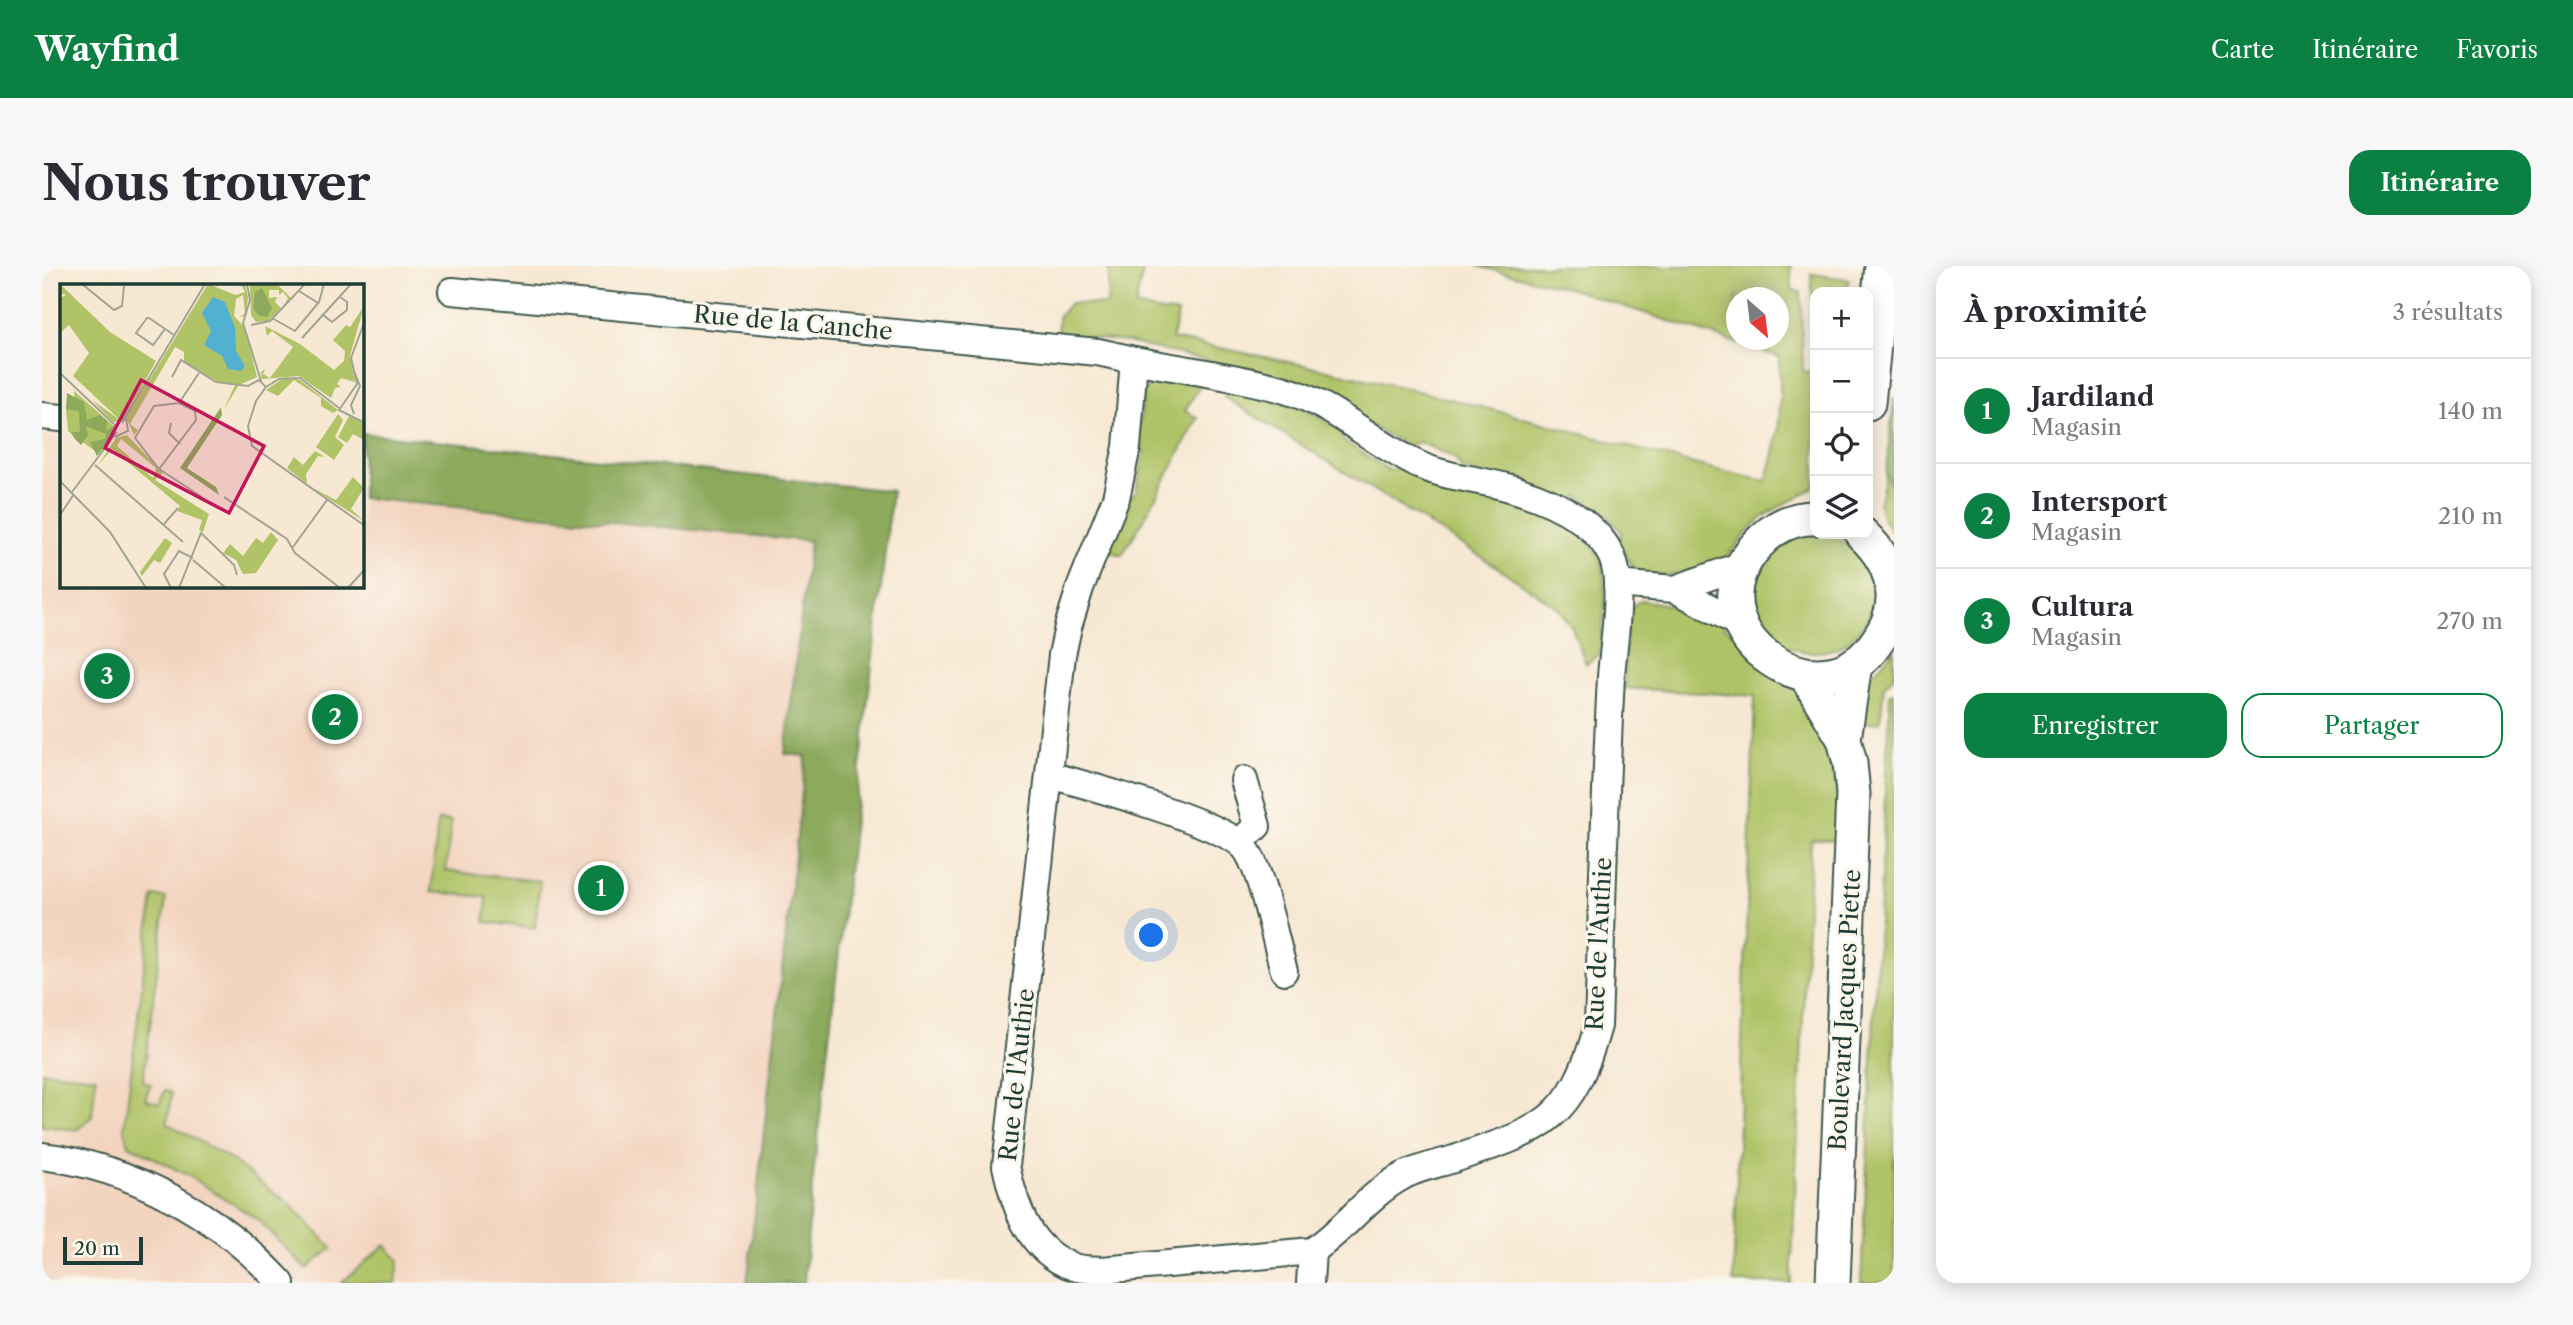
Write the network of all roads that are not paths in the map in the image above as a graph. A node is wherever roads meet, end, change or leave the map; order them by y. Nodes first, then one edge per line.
1 (1882, 266) edge
2 (452, 291) dead end
3 (1873, 354) edge
4 (1134, 360) junction
5 (42, 416) edge
6 (60, 418) edge
7 (1810, 515) edge
8 (1867, 539) edge
9 (1742, 565) junction
10 (1893, 583) edge
11 (1618, 584) junction
12 (1675, 589) junction
13 (1740, 624) junction
14 (1890, 628) edge
15 (1855, 664) junction
16 (1805, 674) junction
17 (1844, 739) junction
18 (1049, 775) junction
19 (1244, 780) dead end
20 (1240, 842) junction
21 (1284, 971) dead end
22 (42, 1156) edge
23 (1312, 1251) junction
24 (281, 1283) edge
25 (1310, 1283) edge
26 (1833, 1283) edge

1 - 3 main road
2 - 4 street, Rue de la Canche
4 - 11 street, Rue de l'Authie
4 - 18 street, Rue de l'Authie
5 - 6 street
7 - 9 main road
8 - 10 main road
9 - 12 street
9 - 13 main road
10 - 14 main road
11 - 12 street
11 - 23 street, Rue de l'Authie
12 - 13 street
13 - 16 main road
14 - 15 main road
15 - 16 main road
15 - 17 main road, Boulevard Jacques Piette
16 - 17 main road, Boulevard Jacques Piette
17 - 26 main road, Boulevard Jacques Piette
18 - 20 street
18 - 23 street, Rue de l'Authie
19 - 20 street
20 - 21 street
22 - 24 street
23 - 25 street

